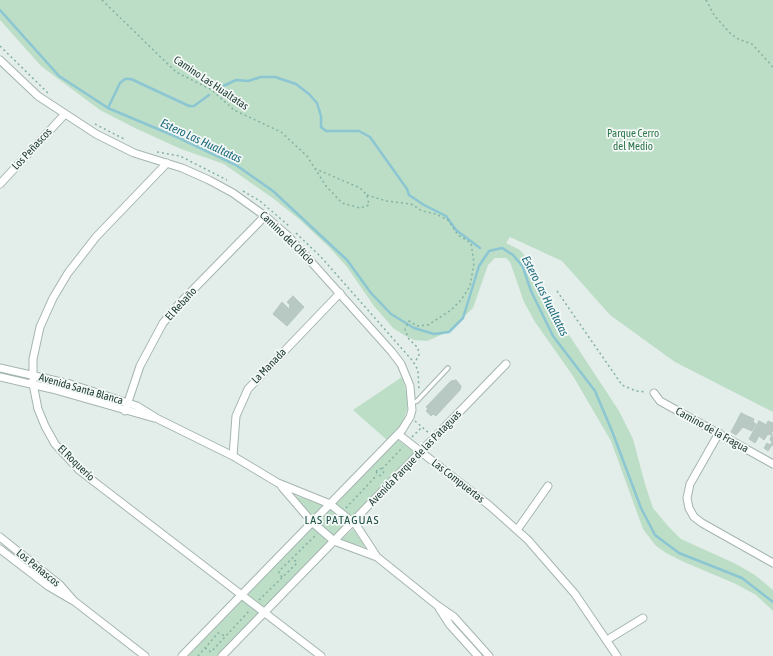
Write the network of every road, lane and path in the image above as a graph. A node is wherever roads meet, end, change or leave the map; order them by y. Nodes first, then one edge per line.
1 (102, 0) edge
2 (706, 0) edge
3 (0, 46) edge
4 (0, 60) edge
5 (773, 67) edge
6 (52, 96) dead end
7 (65, 114) junction
8 (94, 123) dead end
9 (128, 141) dead end
10 (155, 152) dead end
11 (167, 163) junction
12 (316, 169) junction
13 (229, 182) dead end
14 (0, 184) edge
15 (241, 189) dead end
16 (367, 195) junction
17 (265, 216) junction
18 (289, 227) dead end
19 (295, 232) dead end
20 (557, 291) dead end
21 (340, 293) junction
22 (414, 364) junction
23 (506, 364) dead end
24 (0, 368) edge
25 (448, 368) dead end
26 (32, 374) junction
27 (0, 377) edge
28 (33, 384) junction
29 (654, 393) joint
30 (420, 398) junction
31 (128, 403) junction
32 (412, 403) junction
33 (125, 411) junction
34 (410, 417) junction
35 (158, 419) junction
36 (422, 426) junction
37 (719, 433) junction
38 (398, 434) junction
39 (434, 438) junction
40 (408, 441) junction
41 (421, 452) junction
42 (233, 456) junction
43 (773, 464) edge
44 (382, 469) junction
45 (377, 475) junction
46 (278, 484) junction
47 (548, 486) dead end
48 (330, 504) junction
49 (341, 513) junction
50 (312, 522) junction
51 (353, 522) junction
52 (321, 530) junction
53 (517, 530) junction
54 (0, 537) edge
55 (334, 541) junction
56 (0, 549) edge
57 (376, 557) junction
58 (773, 562) edge
59 (282, 577) dead end
60 (241, 595) junction
61 (74, 601) junction
62 (438, 606) junction
63 (264, 613) junction
64 (643, 618) dead end
65 (225, 636) dead end
66 (607, 640) junction
67 (145, 656) edge
68 (182, 656) edge
69 (198, 656) edge
70 (222, 656) edge
71 (321, 656) edge
72 (478, 656) edge
73 (489, 656) edge
74 (617, 656) edge

1 - 12 path, Camino Las Hualtatas
2 - 5 path
3 - 6 path
4 - 7 street, Camino del Oficio
7 - 11 street, Camino del Oficio
7 - 14 street, Los Peñascos
8 - 9 path
10 - 13 path
11 - 17 street, Camino del Oficio
11 - 26 street, El Roquerío
12 - 16 path, Camino Las Hualtatas
12 - 16 path, Camino Las Hualtatas
15 - 18 path
16 - 22 path
17 - 21 street, Camino del Oficio
17 - 31 street, El Rebaño
19 - 22 path
20 - 29 path
21 - 32 street, Camino del Oficio
21 - 42 street, La Manada
22 - 30 path
23 - 39 street, Avenida Parque de las Pataguas
24 - 26 street, Avenida Santa Blanca
25 - 30 lane
26 - 28 street, El Roquerío
26 - 31 street, Avenida Santa Blanca
27 - 28 street, Avenida Santa Blanca
28 - 33 street, Avenida Santa Blanca
28 - 60 street, El Roquerío
29 - 37 street, Camino de la Fragua
30 - 32 lane
31 - 33 street, El Rebaño
31 - 35 street, Avenida Santa Blanca
32 - 34 street, Camino del Oficio
33 - 35 street, Avenida Santa Blanca
34 - 36 path
34 - 38 street, Camino del Oficio
35 - 42 street, Avenida Santa Blanca
36 - 39 path
36 - 40 path
37 - 43 street, Camino de la Fragua
37 - 58 street
38 - 40 street, Las Compuertas
38 - 48 street
39 - 41 street, Avenida Parque de las Pataguas
40 - 41 street, Las Compuertas
40 - 44 path
41 - 51 street, Avenida Parque de las Pataguas
41 - 53 street, Las Compuertas
42 - 46 street, Avenida Santa Blanca
44 - 45 path
44 - 45 path
45 - 49 path
46 - 48 street, Avenida Santa Blanca
46 - 50 street, Avenida Santa Blanca
47 - 53 street
48 - 49 street, Avenida Santa Blanca
48 - 50 street
49 - 51 street, Avenida Santa Blanca
50 - 52 street, Avenida Santa Blanca
50 - 60 street
51 - 55 street, Avenida Parque de las Pataguas
51 - 57 street, Avenida Santa Blanca
52 - 55 street, Avenida Santa Blanca
52 - 59 path
53 - 66 street, Las Compuertas
54 - 61 street, Los Peñascos
55 - 57 street, Avenida Santa Blanca
55 - 63 street, Avenida Parque de las Pataguas
56 - 61 street, Los Peñascos
57 - 62 street, Avenida Santa Blanca
60 - 63 street, El Roquerío
60 - 68 street
61 - 67 street, Los Peñascos
62 - 72 street, Avenida Santa Blanca
62 - 73 street, Avenida Santa Blanca
63 - 70 street, Avenida Parque de las Pataguas
63 - 71 street, El Roquerío
64 - 66 street
65 - 69 path
66 - 74 street, Las Compuertas

